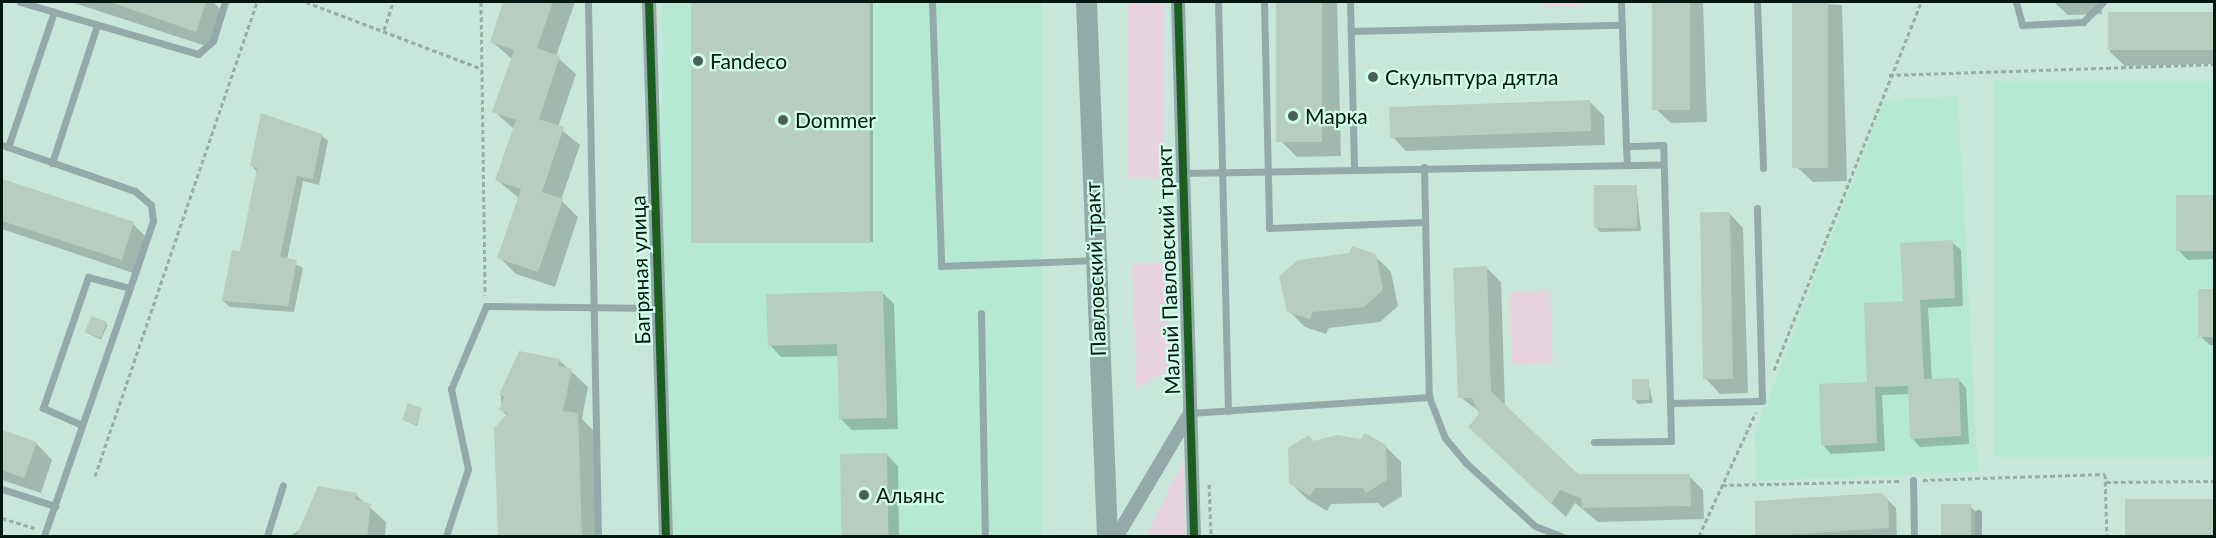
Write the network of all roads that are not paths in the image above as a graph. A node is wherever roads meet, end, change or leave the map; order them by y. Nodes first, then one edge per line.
1 (20, 2) edge
2 (225, 2) edge
3 (588, 2) edge
4 (649, 2) edge
5 (932, 2) edge
6 (1086, 2) edge
7 (1178, 2) edge
8 (1218, 2) edge
9 (1264, 2) edge
10 (1350, 2) edge
11 (1622, 2) edge
12 (1758, 2) edge
13 (2016, 2) edge
14 (2103, 2) edge
15 (54, 12) junction
16 (98, 25) junction
17 (1622, 25) junction
18 (1351, 31) junction
19 (5, 146) edge
20 (1626, 146) junction
21 (52, 163) junction
22 (1627, 165) junction
23 (1664, 165) junction
24 (1424, 167) junction
25 (1763, 168) dead end
26 (1354, 169) junction
27 (1268, 171) junction
28 (1222, 172) junction
29 (1183, 173) junction
30 (1757, 208) dead end
31 (1424, 222) junction
32 (1094, 260) junction
33 (130, 288) junction
34 (659, 308) junction
35 (591, 309) junction
36 (981, 313) dead end
37 (1429, 397) junction
38 (1670, 403) junction
39 (1227, 411) junction
40 (1190, 413) junction
41 (82, 425) junction
42 (1594, 442) dead end
43 (1913, 480) road end
44 (283, 485) dead end
45 (2, 489) edge
46 (55, 506) junction
47 (1978, 513) dead end
48 (45, 534) edge
49 (267, 537) edge
50 (447, 537) edge
51 (598, 537) edge
52 (666, 537) edge
53 (985, 537) edge
54 (1107, 537) edge
55 (1117, 537) edge
56 (1194, 537) edge
57 (1561, 537) edge
58 (1914, 537) edge
59 (1978, 537) edge

1 - 15 lane
2 - 16 lane
3 - 35 lane
4 - 34 street, Багряная улица
5 - 32 lane
6 - 32 main road, Павловский тракт
7 - 29 street, Малый Павловский тракт
8 - 28 lane
9 - 27 lane
10 - 18 lane
11 - 17 lane
12 - 25 lane
13 - 14 lane
15 - 16 lane
15 - 19 lane
16 - 21 lane
17 - 18 lane
17 - 20 lane
18 - 26 lane
19 - 21 lane
20 - 22 lane
20 - 23 lane
21 - 33 lane
22 - 23 lane
22 - 24 lane
23 - 38 lane
24 - 26 lane
24 - 31 lane
26 - 27 lane
27 - 28 lane
27 - 31 lane
28 - 29 lane
28 - 39 lane
29 - 40 street, Малый Павловский тракт
30 - 38 lane
31 - 37 lane
32 - 54 main road, Павловский тракт
33 - 41 lane
33 - 41 lane
34 - 35 lane
34 - 52 street, Багряная улица
35 - 50 lane
35 - 51 lane
36 - 53 lane
37 - 39 lane
37 - 57 lane
38 - 42 lane
39 - 40 lane
40 - 55 street
40 - 56 street, Малый Павловский тракт
41 - 46 lane
43 - 58 lane
44 - 49 lane
45 - 46 lane
46 - 48 lane
47 - 59 lane

